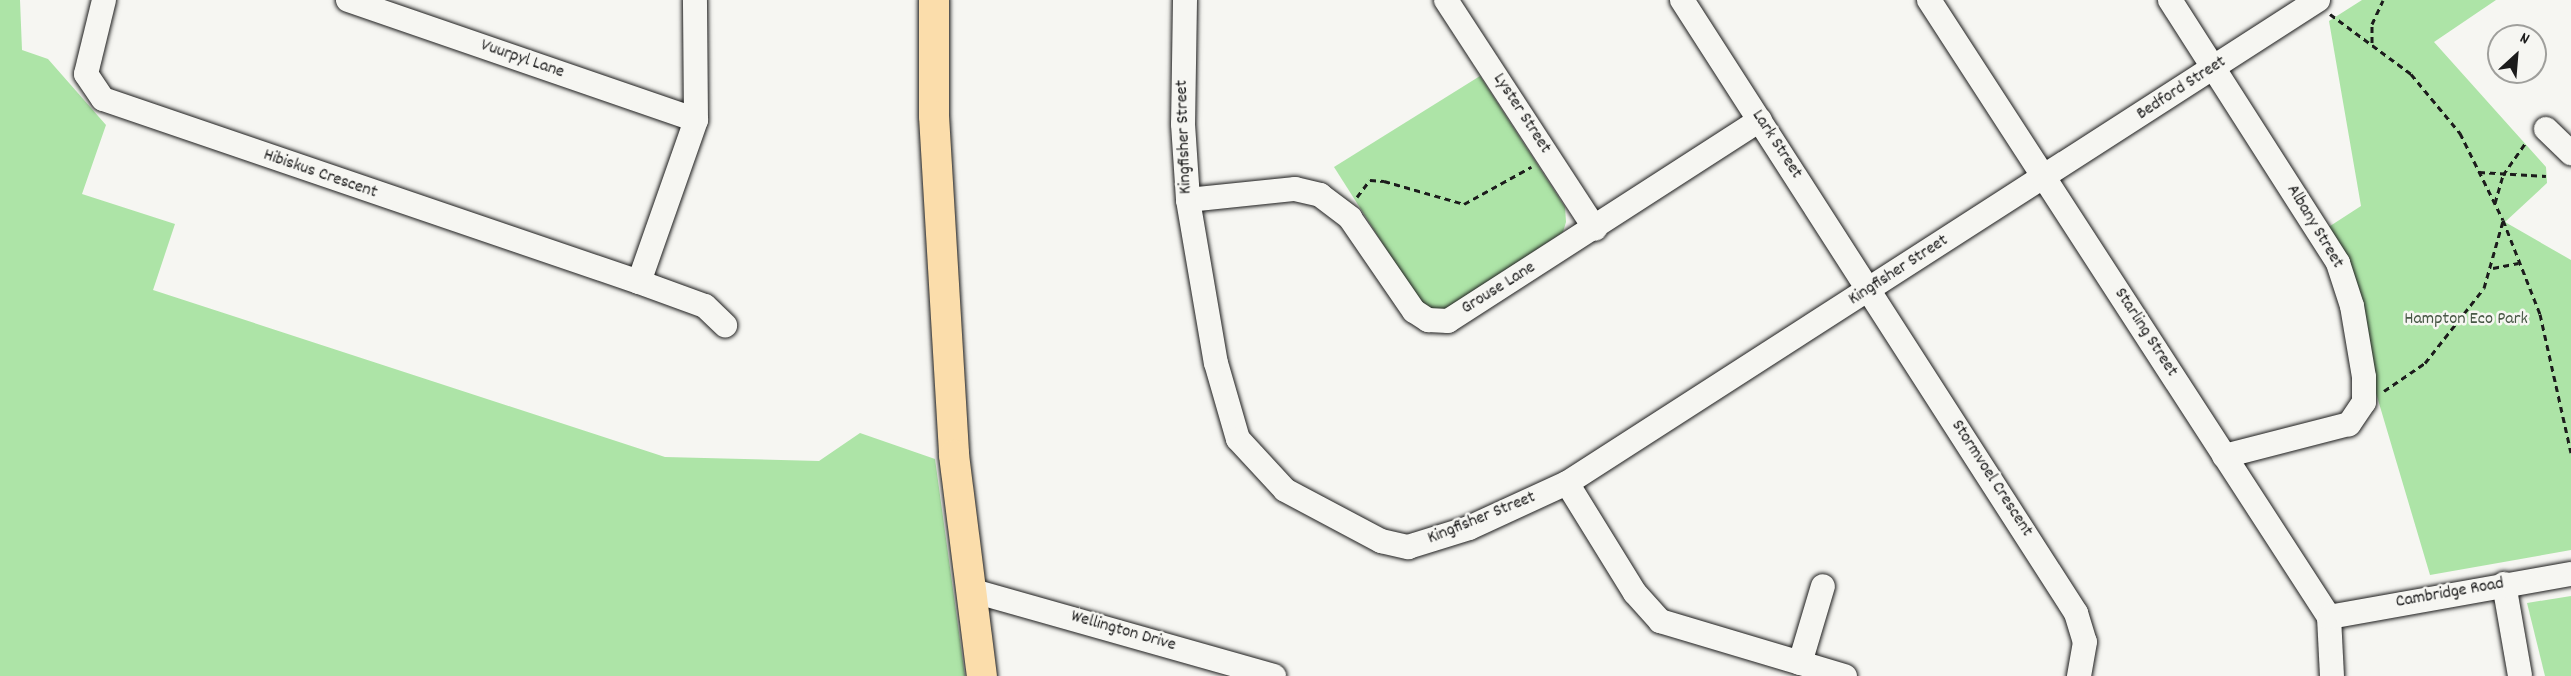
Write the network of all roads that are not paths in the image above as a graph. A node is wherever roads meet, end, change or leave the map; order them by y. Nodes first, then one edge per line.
1 (104, 0) edge
2 (348, 0) edge
3 (694, 0) edge
4 (934, 0) edge
5 (1185, 0) edge
6 (1446, 0) edge
7 (1682, 0) edge
8 (1929, 0) edge
9 (2170, 0) edge
10 (2316, 1) edge
11 (2215, 68) junction
12 (696, 120) junction
13 (1760, 120) junction
14 (2546, 129) dead end
15 (2571, 153) edge
16 (2044, 177) junction
17 (1188, 200) junction
18 (1595, 229) junction
19 (639, 282) junction
20 (1869, 290) junction
21 (725, 325) dead end
22 (2224, 456) junction
23 (1567, 483) junction
24 (2571, 573) edge
25 (2504, 585) junction
26 (1823, 586) dead end
27 (970, 590) junction
28 (2329, 617) junction
29 (1800, 663) junction
30 (982, 676) edge
31 (1274, 676) edge
32 (1845, 676) edge
33 (2079, 676) edge
34 (2332, 676) edge
35 (2520, 676) edge

1 - 19 street, Hibiskus Crescent
2 - 12 street, Vuurpyl Lane
3 - 12 street
4 - 27 main road
5 - 17 street, Kingfisher Street
6 - 18 street, Lyster Street
7 - 13 street, Lark Street
8 - 16 street, Starling Street
9 - 11 street, Albany Street
10 - 11 street, Bedford Street
11 - 16 street, Bedford Street
11 - 22 street, Albany Street
12 - 19 street
13 - 18 street, Grouse Lane
13 - 20 street, Lark Street
14 - 15 street
16 - 20 street, Kingfisher Street
16 - 22 street, Starling Street
17 - 18 street, Grouse Lane
17 - 23 street, Kingfisher Street
19 - 21 street, Hibiskus Crescent
20 - 23 street, Kingfisher Street
20 - 33 street, Stormvoel Crescent
22 - 28 street, Starling Street
23 - 29 street
24 - 25 street, Cambridge Road
25 - 28 street, Cambridge Road
25 - 35 street
26 - 29 street
27 - 30 main road
27 - 31 street, Wellington Drive
28 - 34 street
29 - 32 street

